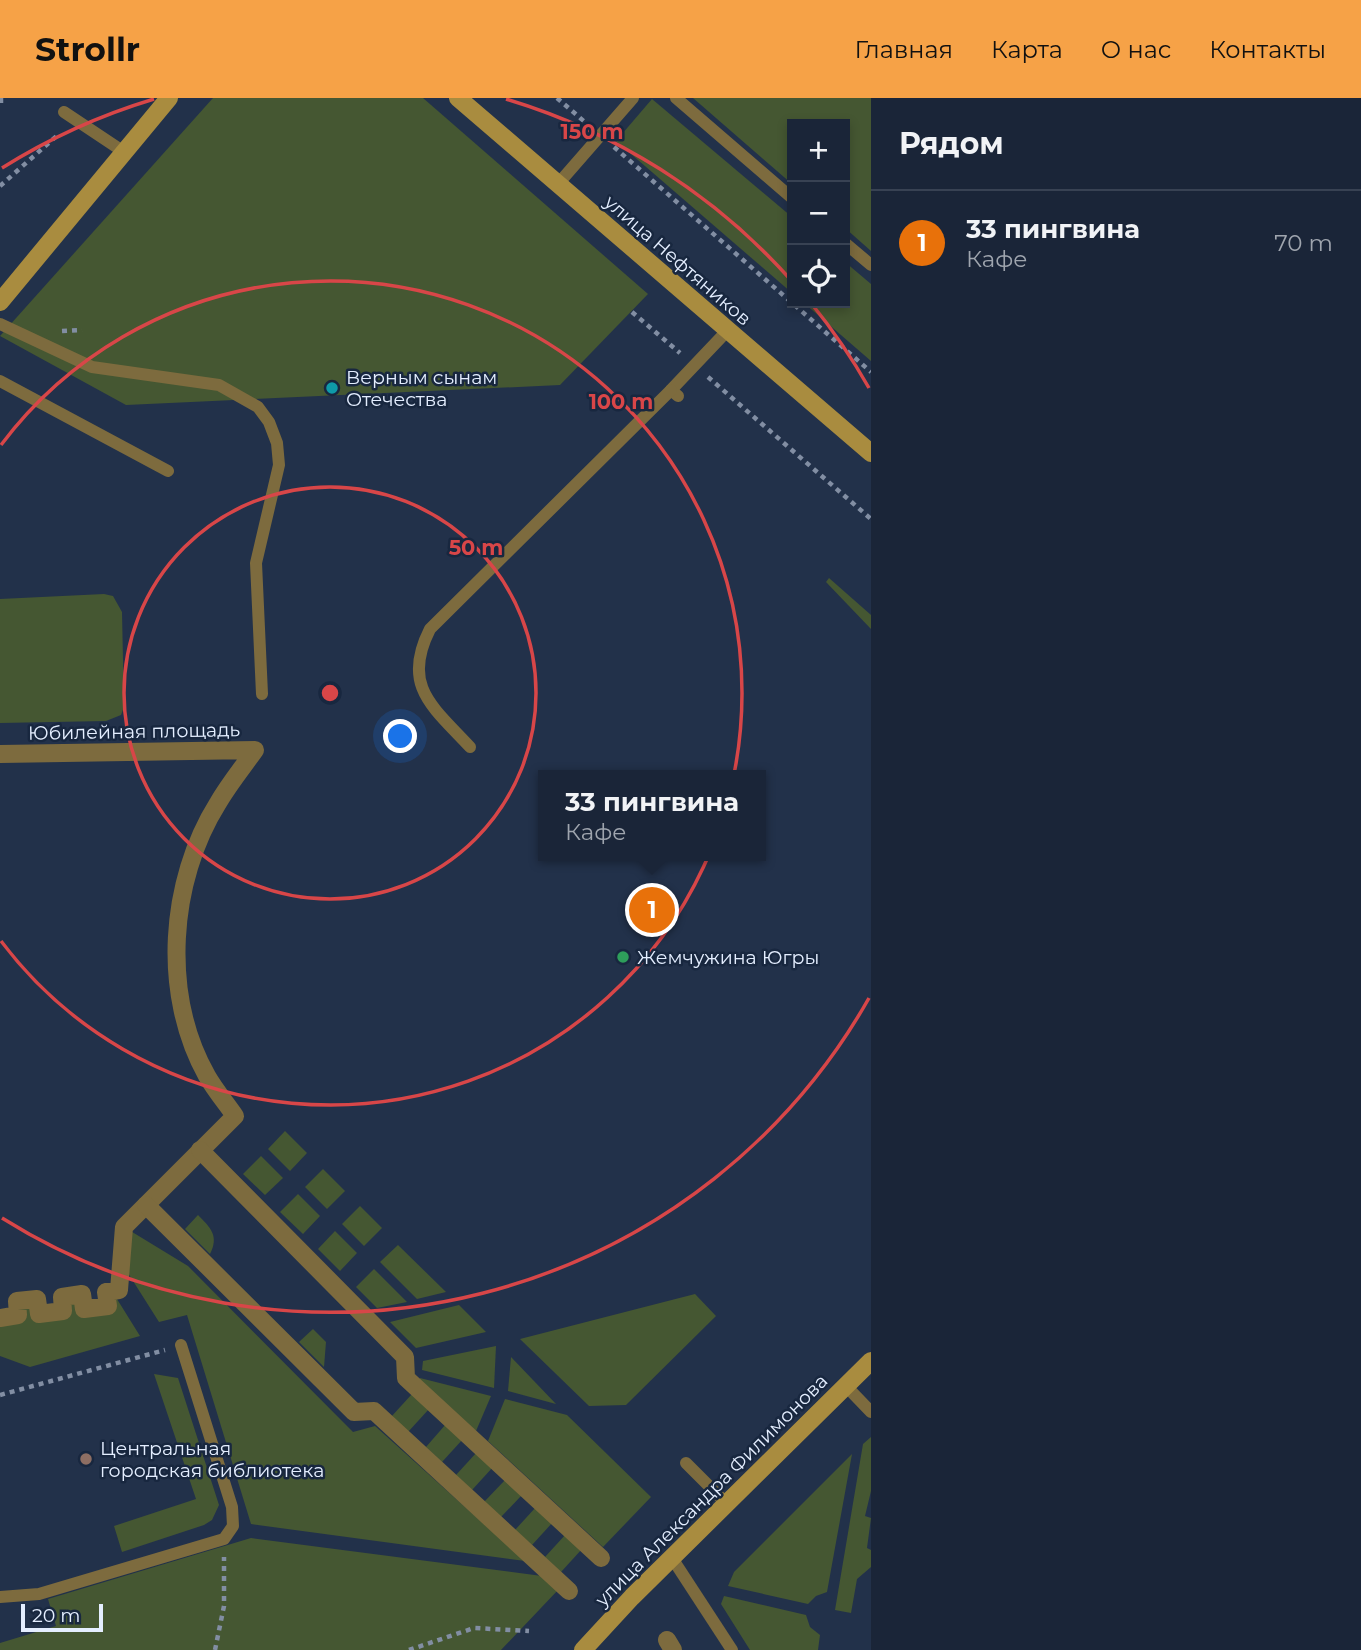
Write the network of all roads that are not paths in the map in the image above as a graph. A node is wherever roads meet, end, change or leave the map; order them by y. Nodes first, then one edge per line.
1 (169, 98) edge
2 (458, 98) edge
3 (633, 98) edge
4 (676, 98) edge
5 (70, 116) road end
6 (124, 152) junction
7 (558, 184) junction
8 (787, 194) edge
9 (847, 245) edge
10 (871, 265) edge
11 (0, 302) edge
12 (0, 324) edge
13 (728, 330) junction
14 (0, 381) edge
15 (871, 453) edge
16 (168, 471) dead end
17 (262, 694) dead end
18 (470, 747) dead end
19 (0, 754) edge
20 (200, 1150) junction
21 (146, 1205) junction
22 (0, 1318) edge
23 (181, 1345) road end
24 (871, 1361) edge
25 (846, 1386) junction
26 (871, 1412) edge
27 (686, 1463) dead end
28 (727, 1504) junction
29 (601, 1558) dead end
30 (672, 1558) junction
31 (569, 1591) dead end
32 (0, 1597) edge
33 (583, 1650) edge
34 (732, 1650) edge

1 - 6 main road
2 - 7 main road, улица Нефтяников
3 - 7 lane
4 - 8 lane
5 - 6 lane
6 - 11 main road
7 - 13 main road, улица Нефтяников
9 - 10 lane
12 - 17 lane
13 - 15 main road, улица Нефтяников
13 - 18 lane
14 - 16 lane
19 - 20 street, Юбилейная площадь
20 - 21 street, Юбилейная площадь
20 - 29 street
21 - 22 street, Юбилейная площадь
21 - 31 street
23 - 32 lane
24 - 25 main road, улица Александра Филимонова
25 - 26 lane
25 - 28 main road, улица Александра Филимонова
27 - 28 lane
28 - 30 main road, улица Александра Филимонова
30 - 33 main road, улица Александра Филимонова
30 - 34 lane

